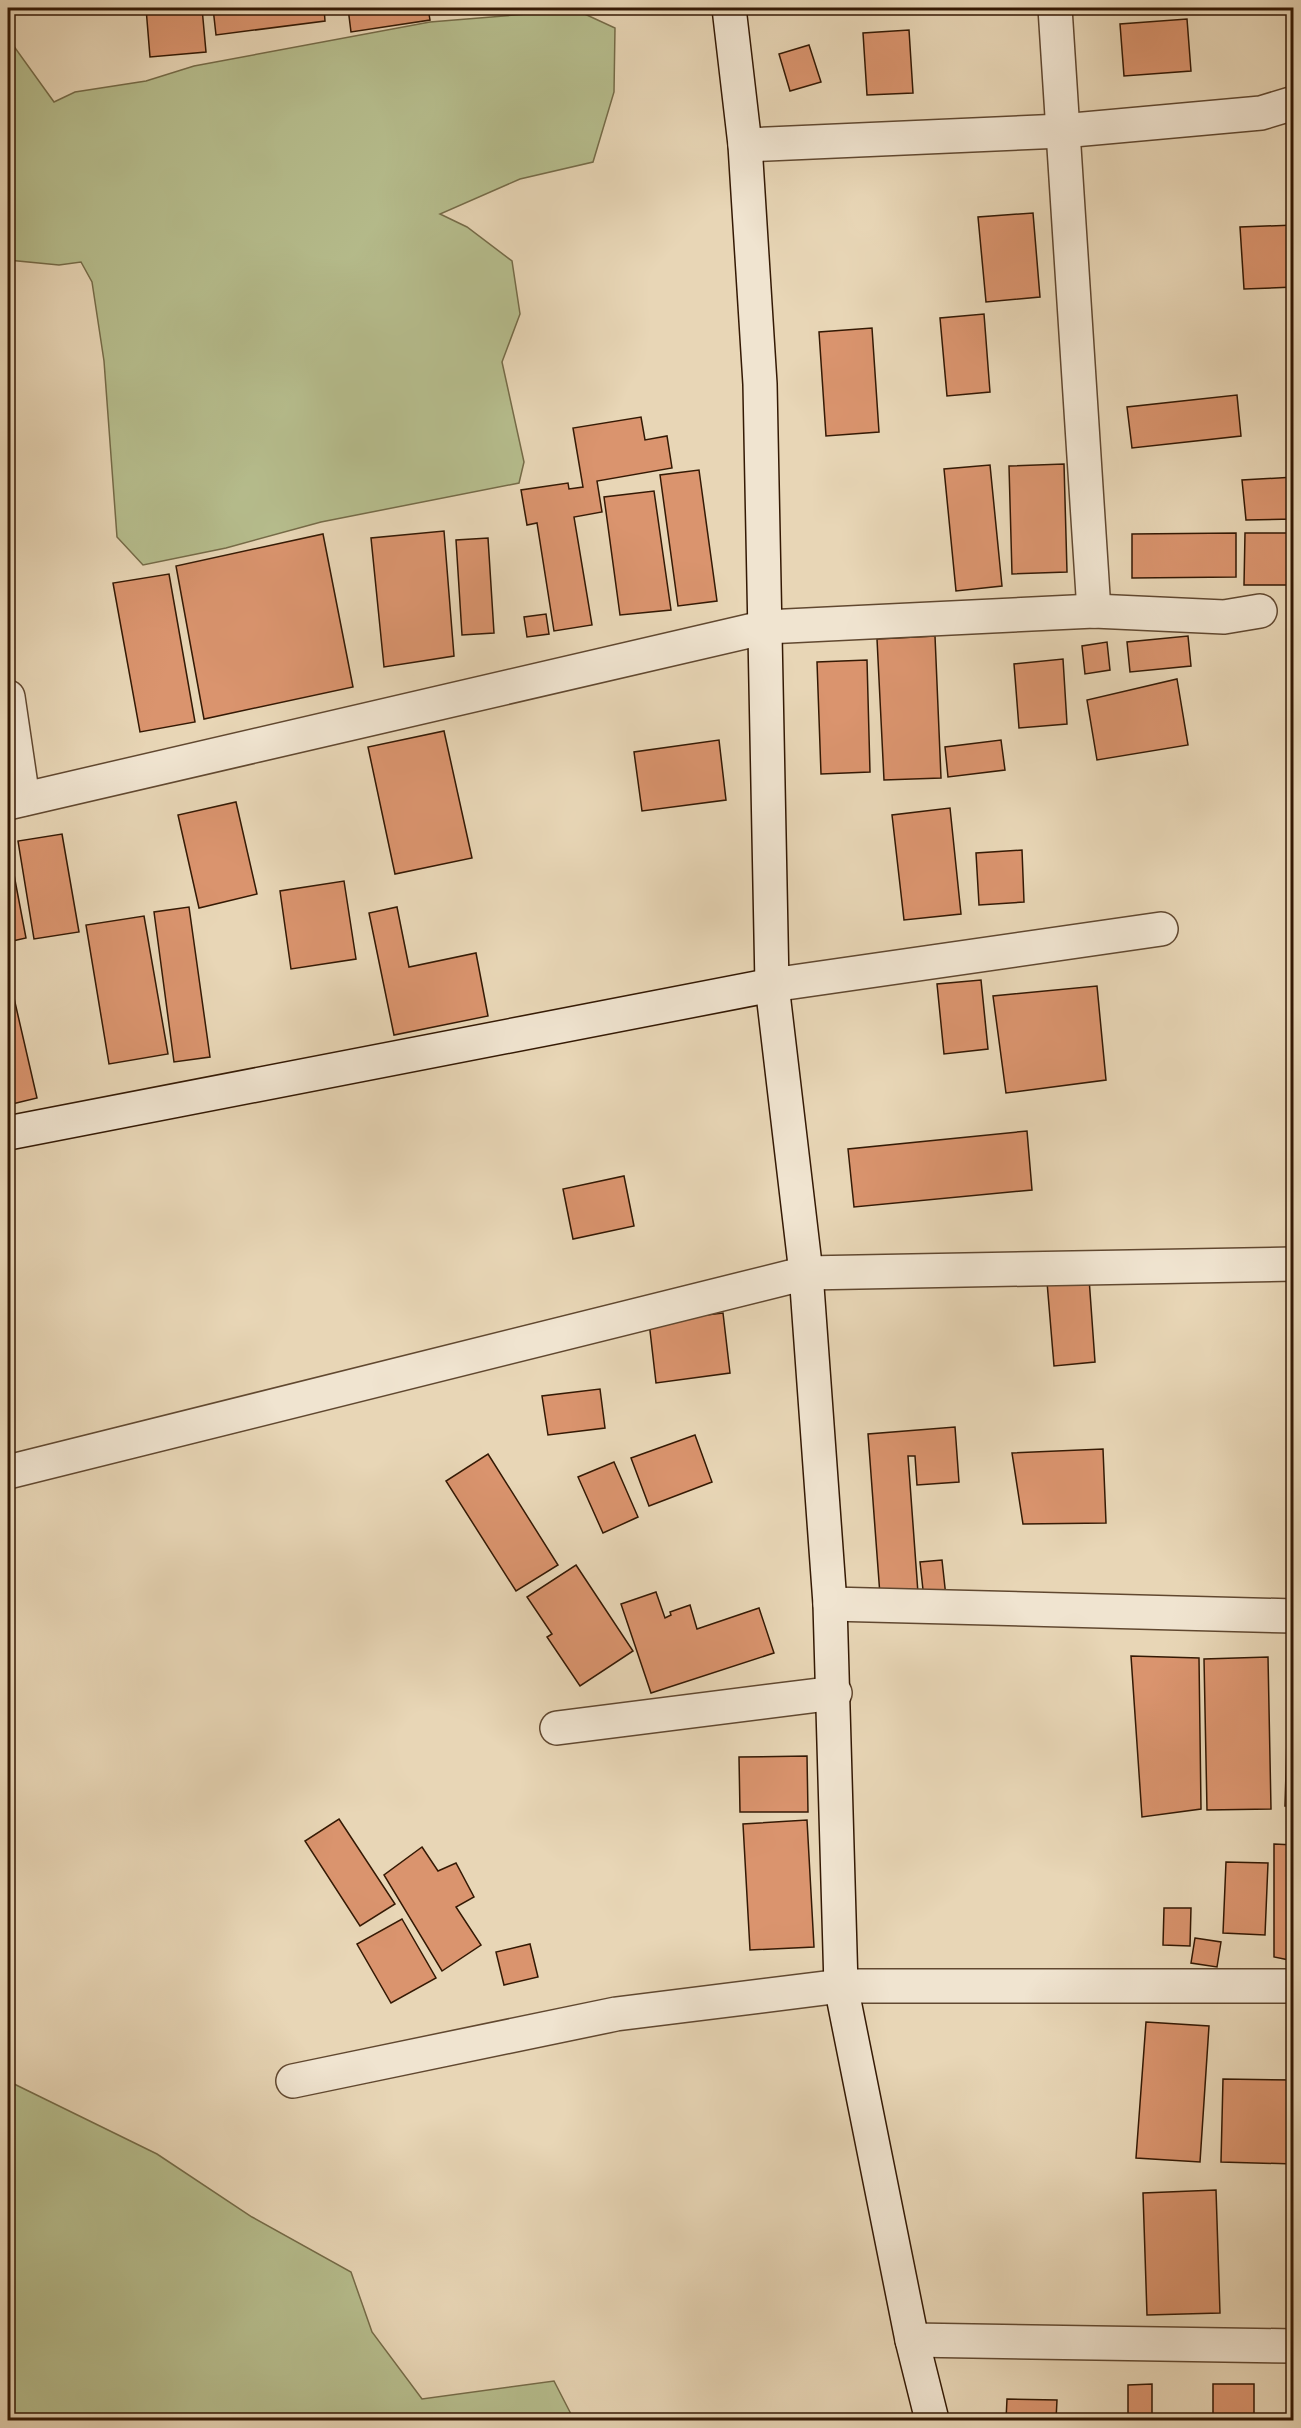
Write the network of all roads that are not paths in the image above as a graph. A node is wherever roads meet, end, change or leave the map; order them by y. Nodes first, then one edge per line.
1 (729, 8) edge
2 (1055, 8) edge
3 (1293, 103) edge
4 (1062, 131) junction
5 (745, 145) junction
6 (1094, 611) junction
7 (1260, 611) dead end
8 (766, 627) junction
9 (8, 697) edge
10 (15, 801) edge
11 (1161, 929) dead end
12 (772, 985) junction
13 (8, 1133) edge
14 (1293, 1264) edge
15 (806, 1273) junction
16 (8, 1472) edge
17 (830, 1604) junction
18 (1293, 1616) edge
19 (835, 1693) junction
20 (557, 1728) dead end
21 (841, 1986) junction
22 (1293, 1986) edge
23 (293, 2081) dead end
24 (912, 2340) junction
25 (1293, 2346) edge
26 (932, 2421) edge

1 - 5 street
2 - 4 street
3 - 4 street
4 - 5 street
4 - 6 street
5 - 8 street
6 - 7 street
6 - 8 street
8 - 10 street
8 - 12 street
9 - 10 street
11 - 12 street
12 - 13 street
12 - 15 street
14 - 15 street
15 - 16 street
15 - 17 street
17 - 18 street
17 - 19 street
19 - 20 street
19 - 21 street
21 - 22 street
21 - 23 street
21 - 24 street
24 - 25 street
24 - 26 street

